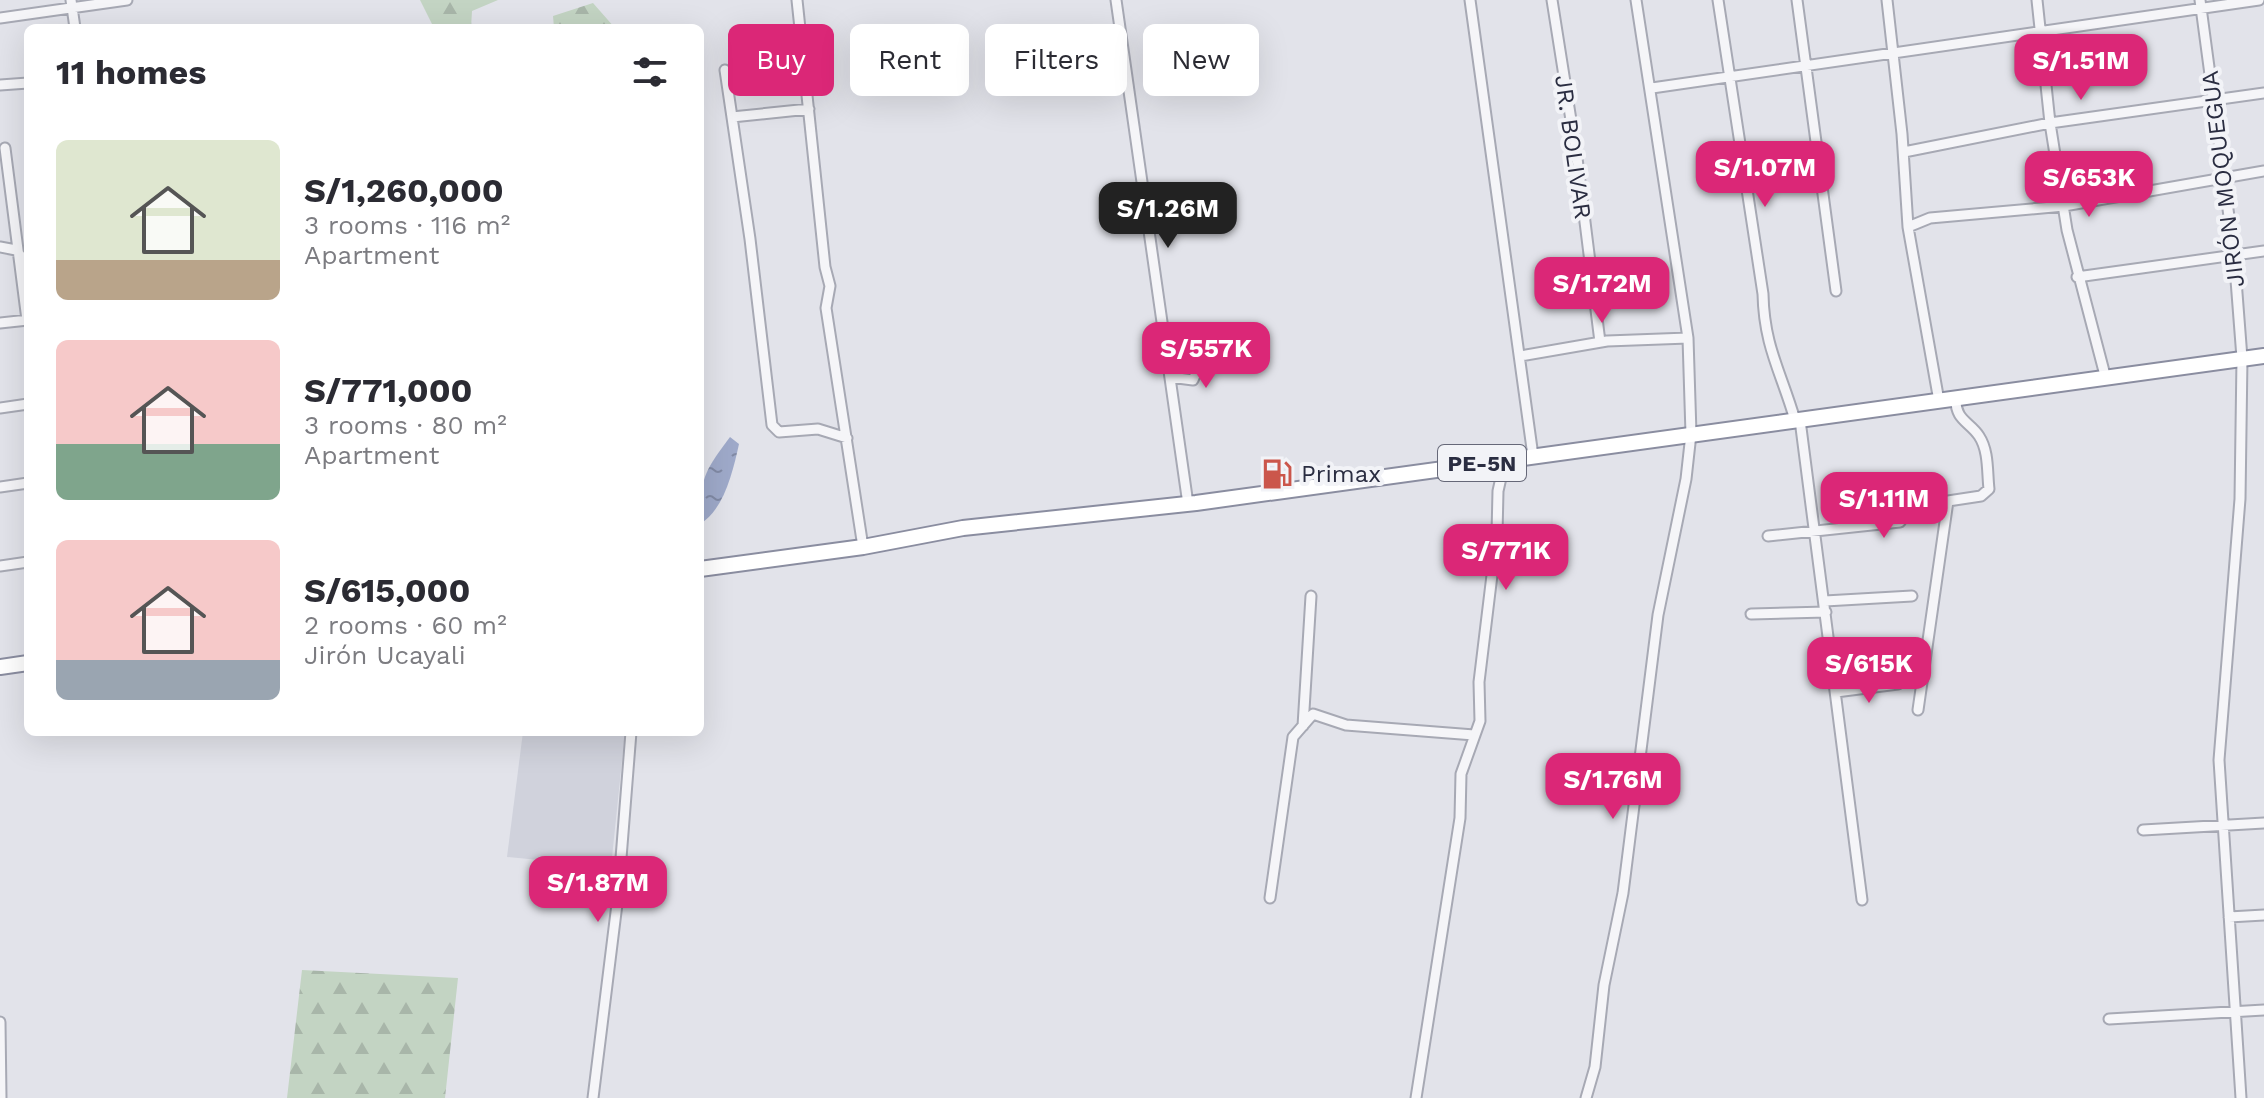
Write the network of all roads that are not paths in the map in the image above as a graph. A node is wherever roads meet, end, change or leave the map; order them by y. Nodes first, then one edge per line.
1 (127, 0) edge
2 (797, 0) edge
3 (1116, 0) edge
4 (1470, 0) edge
5 (1552, 0) edge
6 (1636, 0) edge
7 (1718, 0) edge
8 (1797, 0) edge
9 (1887, 0) edge
10 (2037, 0) edge
11 (2259, 0) edge
12 (72, 4) edge
13 (2201, 4) edge
14 (0, 18) edge
15 (74, 24) edge
16 (2041, 32) junction
17 (1894, 54) junction
18 (1807, 65) junction
19 (725, 70) dead end
20 (1729, 76) junction
21 (24, 83) edge
22 (0, 85) edge
23 (1652, 88) junction
24 (2264, 93) edge
25 (2214, 99) junction
26 (809, 109) junction
27 (732, 117) junction
28 (2050, 123) junction
29 (5, 148) dead end
30 (1904, 152) junction
31 (4, 167) edge
32 (2264, 171) edge
33 (2224, 176) junction
34 (2064, 206) junction
35 (1908, 227) junction
36 (0, 247) edge
37 (16, 250) junction
38 (2264, 251) edge
39 (2234, 254) junction
40 (24, 260) edge
41 (2077, 277) junction
42 (1836, 291) dead end
43 (24, 297) edge
44 (24, 320) edge
45 (0, 323) edge
46 (1688, 338) junction
47 (1600, 342) junction
48 (1207, 347) dead end
49 (1520, 356) junction
50 (2264, 356) edge
51 (2242, 358) junction
52 (1170, 377) junction
53 (2106, 379) junction
54 (1956, 399) junction
55 (1939, 401) junction
56 (24, 405) edge
57 (0, 408) edge
58 (1797, 420) junction
59 (1691, 434) junction
60 (847, 438) junction
61 (1533, 456) junction
62 (1505, 460) junction
63 (24, 484) edge
64 (0, 487) edge
65 (1908, 500) dead end
66 (1188, 504) junction
67 (1816, 531) junction
68 (1768, 536) dead end
69 (863, 547) junction
70 (24, 563) edge
71 (0, 566) edge
72 (704, 568) edge
73 (1311, 596) dead end
74 (1912, 596) dead end
75 (1826, 607) junction
76 (1751, 614) dead end
77 (24, 664) edge
78 (0, 667) edge
79 (1898, 684) dead end
80 (1836, 692) junction
81 (1918, 710) dead end
82 (1303, 726) junction
83 (1474, 735) junction
84 (631, 736) edge
85 (2264, 823) edge
86 (2223, 826) junction
87 (2143, 830) dead end
88 (1270, 898) dead end
89 (1862, 900) dead end
90 (2264, 915) edge
91 (2229, 917) junction
92 (2264, 1010) edge
93 (2235, 1013) junction
94 (2109, 1019) dead end
95 (0, 1022) edge
96 (0, 1028) edge
97 (1, 1098) edge
98 (593, 1098) edge
99 (1416, 1098) edge
100 (1586, 1098) edge
101 (2241, 1098) edge

1 - 12 street
2 - 26 street
3 - 52 street
4 - 49 street
5 - 47 street, JR. BOLIVAR
6 - 23 street
7 - 20 street
8 - 18 street
9 - 17 street
10 - 16 street
11 - 13 street
12 - 14 street
12 - 15 street
13 - 16 street
13 - 25 street, JIRÓN MOQUEGUA
16 - 17 street
16 - 28 street
17 - 18 street
17 - 30 street
18 - 20 street
18 - 42 street
19 - 27 street
20 - 23 street
20 - 58 street
21 - 22 street
23 - 46 street
24 - 25 street
25 - 28 street
25 - 33 street, JIRÓN MOQUEGUA
26 - 27 street
26 - 60 street
27 - 60 street
28 - 30 street
28 - 34 street
29 - 31 street
30 - 35 street
31 - 37 street
32 - 33 street
33 - 34 street
33 - 39 street, JIRÓN MOQUEGUA
34 - 35 street
34 - 41 street
35 - 55 street
36 - 37 street
37 - 40 street
37 - 43 street
38 - 39 street
39 - 41 street
39 - 51 street, JIRÓN MOQUEGUA
41 - 53 street
44 - 45 street
46 - 47 street
46 - 59 street
47 - 49 street
48 - 52 street
49 - 61 street
50 - 51 highway, PE-5N
51 - 53 highway, PE-5N
51 - 86 street, JIRÓN MOQUEGUA
52 - 66 street
53 - 54 highway, PE-5N
54 - 55 highway, PE-5N
54 - 81 street
55 - 58 highway, PE-5N
56 - 57 street
58 - 59 highway, PE-5N
58 - 67 street
59 - 61 highway, PE-5N
59 - 100 street
60 - 69 street
61 - 62 highway, PE-5N
62 - 66 highway, PE-5N
62 - 83 street
63 - 64 street
65 - 67 street
66 - 69 highway, PE-5N
67 - 68 street
67 - 75 street
69 - 72 highway, PE-5N
70 - 71 street
73 - 82 street
74 - 75 street
75 - 76 street
75 - 80 street
77 - 78 highway
79 - 80 street
80 - 89 street
82 - 83 street
82 - 88 street
83 - 99 street
84 - 98 street
85 - 86 street
86 - 87 street
86 - 91 street, JIRÓN MOQUEGUA
90 - 91 street
91 - 93 street, JIRÓN MOQUEGUA
92 - 93 street
93 - 94 street
93 - 101 street, JIRÓN MOQUEGUA
95 - 96 street
96 - 97 street

